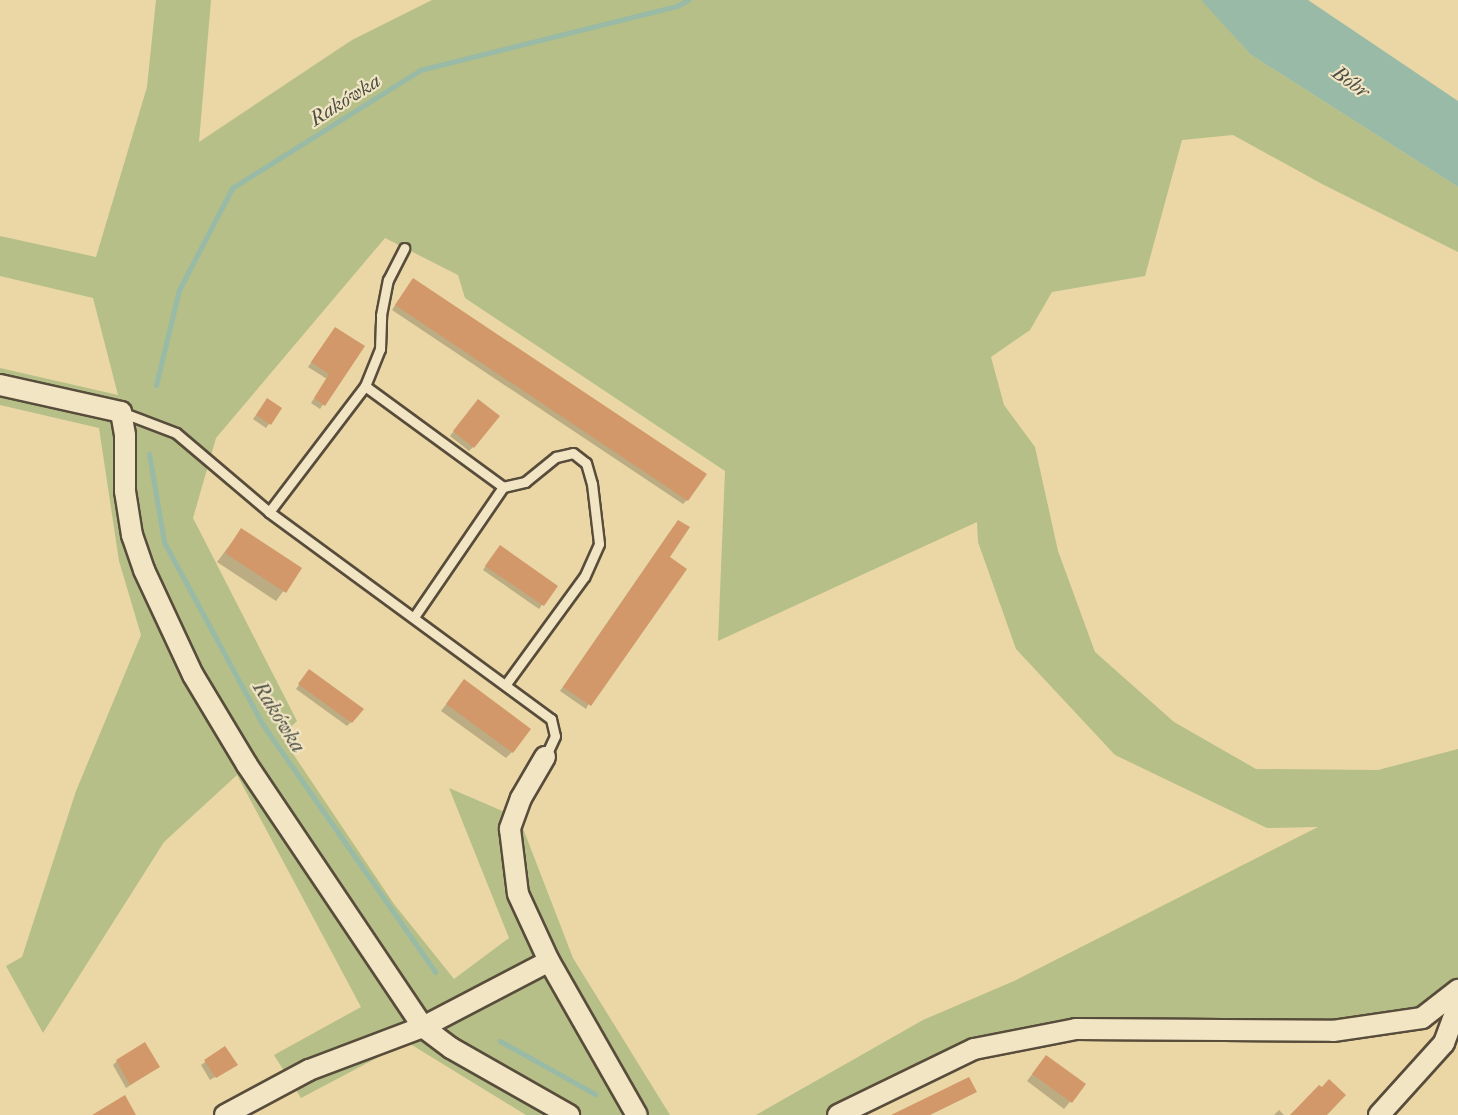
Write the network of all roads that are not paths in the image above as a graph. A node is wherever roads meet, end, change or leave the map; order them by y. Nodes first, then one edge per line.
1 (404, 248) dead end
2 (0, 385) edge
3 (365, 386) junction
4 (121, 412) junction
5 (503, 487) junction
6 (269, 512) junction
7 (414, 617) junction
8 (506, 684) junction
9 (546, 757) joint
10 (549, 961) junction
11 (1458, 990) edge
12 (1458, 1005) edge
13 (423, 1027) junction
14 (225, 1115) edge
15 (569, 1115) edge
16 (637, 1115) edge
17 (838, 1115) edge
18 (1379, 1115) edge

1 - 3 lane
2 - 4 street
3 - 5 lane
3 - 6 lane
4 - 6 lane
4 - 13 street
5 - 7 lane
5 - 8 lane
6 - 7 lane
7 - 8 lane
8 - 9 lane
9 - 10 street
10 - 13 street
10 - 16 street
11 - 17 street
12 - 18 street
13 - 14 street
13 - 15 street

